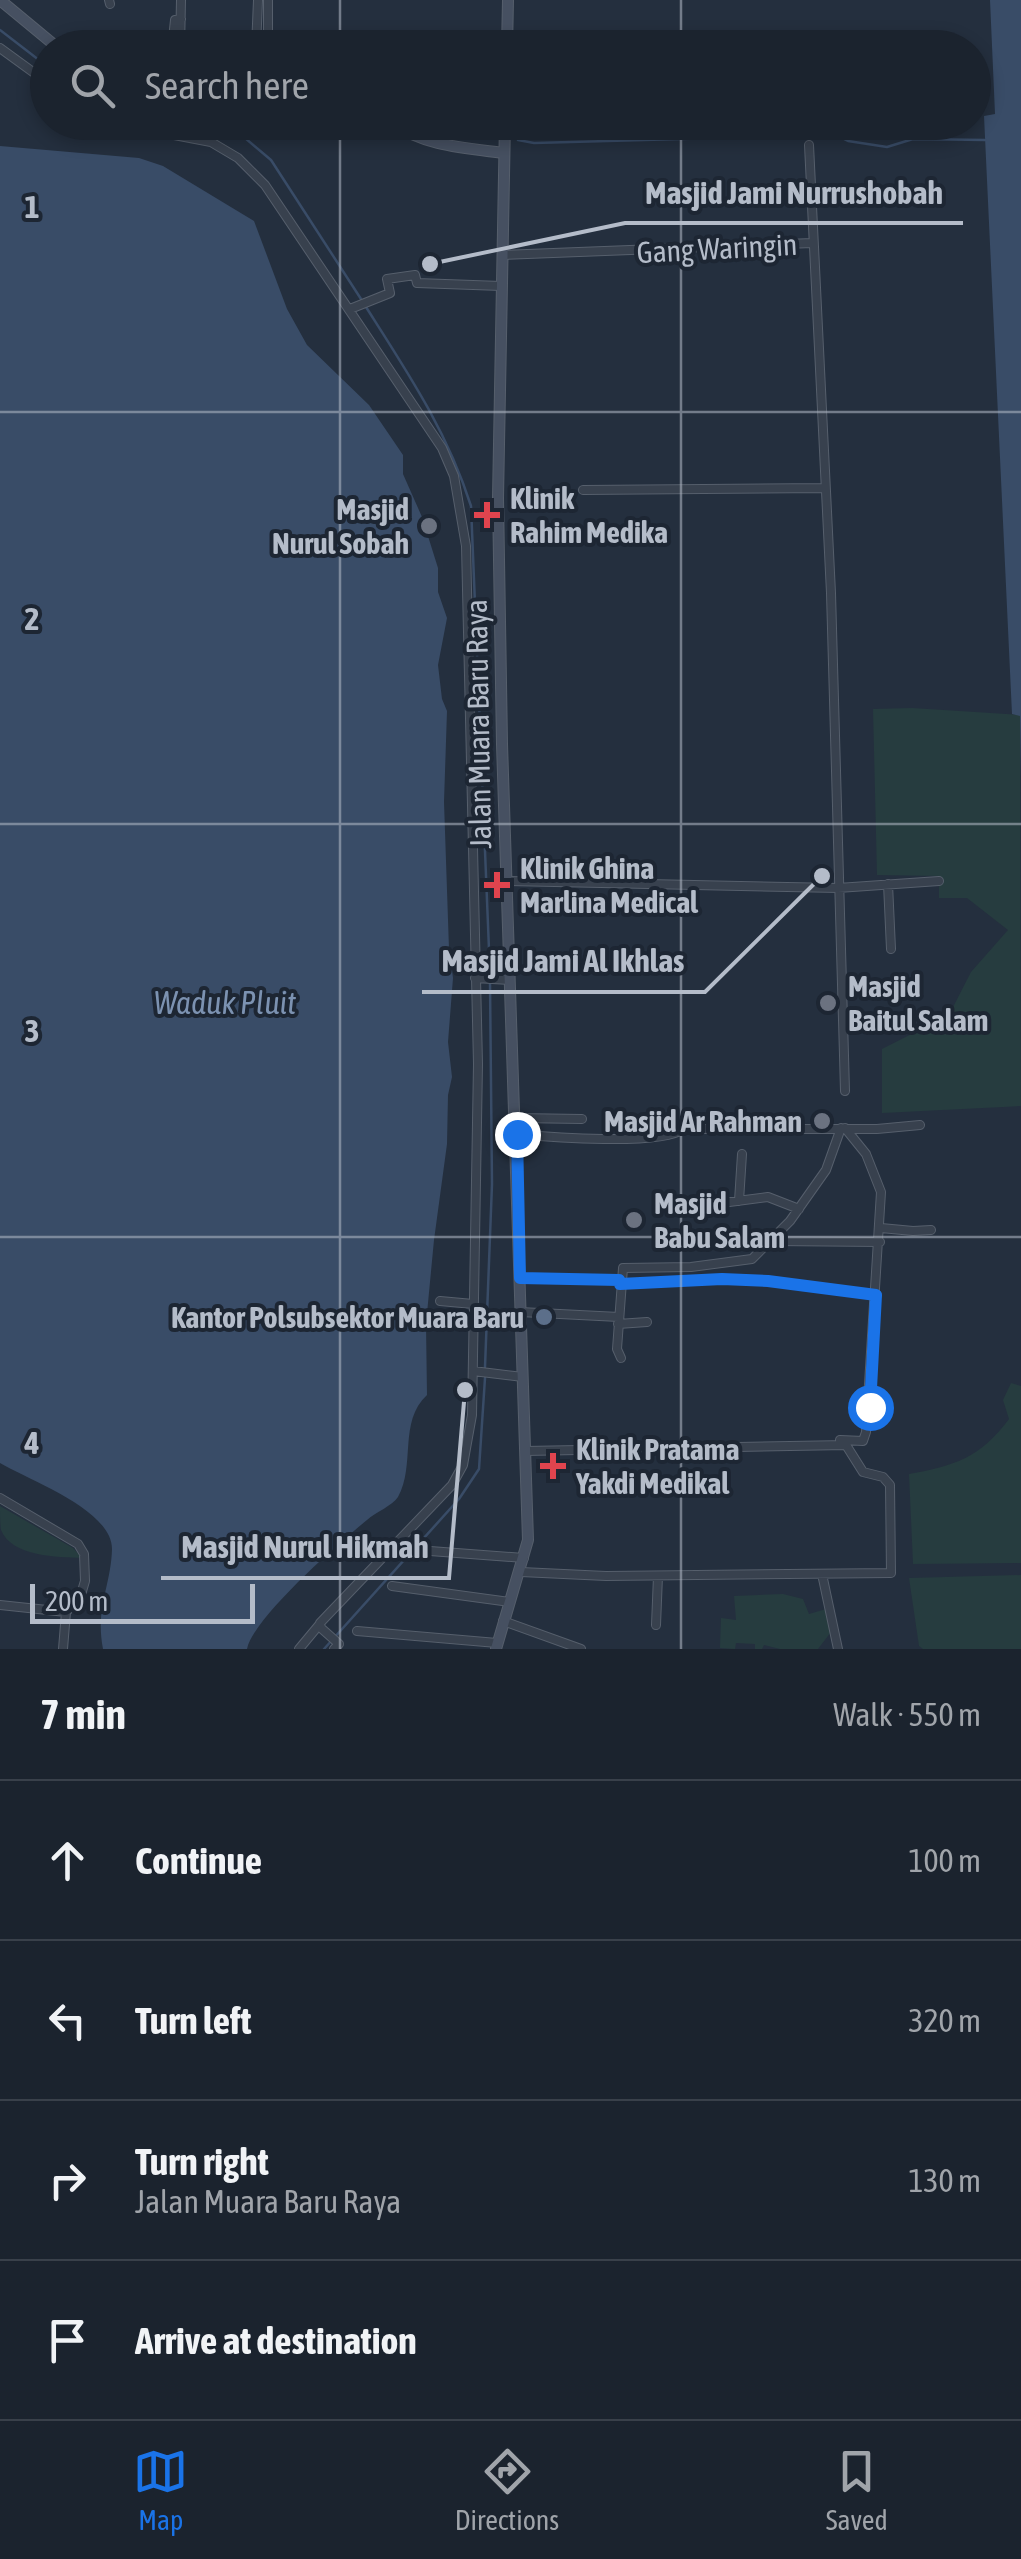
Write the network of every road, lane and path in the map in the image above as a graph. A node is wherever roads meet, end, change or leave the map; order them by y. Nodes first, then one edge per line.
1 (0, 0) edge
2 (181, 0) edge
3 (258, 0) edge
4 (268, 0) edge
5 (508, 0) edge
6 (36, 30) edge
7 (175, 30) edge
8 (257, 30) edge
9 (268, 30) edge
10 (507, 30) edge
11 (0, 48) edge
12 (30, 70) edge
13 (203, 140) edge
14 (425, 140) edge
15 (504, 140) edge
16 (808, 145) dead end
17 (504, 153) junction
18 (812, 244) junction
19 (501, 254) junction
20 (501, 286) junction
21 (350, 309) junction
22 (825, 488) junction
23 (583, 490) dead end
24 (507, 881) junction
25 (939, 881) dead end
26 (888, 884) junction
27 (838, 888) junction
28 (891, 949) dead end
29 (476, 978) junction
30 (510, 980) junction
31 (844, 1091) dead end
32 (517, 1118) junction
33 (582, 1119) dead end
34 (920, 1125) dead end
35 (843, 1128) junction
36 (517, 1134) junction
37 (742, 1154) dead end
38 (739, 1201) junction
39 (714, 1204) dead end
40 (799, 1209) junction
41 (881, 1228) junction
42 (932, 1230) dead end
43 (773, 1241) junction
44 (880, 1242) junction
45 (520, 1278) junction
46 (620, 1282) junction
47 (876, 1295) junction
48 (440, 1301) dead end
49 (473, 1304) junction
50 (520, 1312) junction
51 (619, 1320) junction
52 (646, 1322) dead end
53 (620, 1358) dead end
54 (472, 1371) junction
55 (523, 1377) junction
56 (832, 1445) junction
57 (525, 1450) junction
58 (0, 1498) edge
59 (430, 1551) dead end
60 (524, 1558) junction
61 (521, 1572) junction
62 (822, 1574) junction
63 (658, 1576) junction
64 (392, 1586) dead end
65 (510, 1602) junction
66 (0, 1605) edge
67 (66, 1612) junction
68 (503, 1621) junction
69 (320, 1625) junction
70 (656, 1625) dead end
71 (356, 1631) dead end
72 (332, 1641) edge
73 (496, 1646) edge
74 (63, 1649) edge
75 (299, 1649) edge
76 (581, 1649) edge
77 (838, 1649) edge

1 - 6 street
2 - 7 street
3 - 8 street
4 - 9 street
5 - 10 street
11 - 12 street
13 - 21 street
14 - 17 street
15 - 17 street, Jalan Muara Baru Raya
16 - 18 street
17 - 19 street, Jalan Muara Baru Raya
18 - 19 street, Gang Waringin
18 - 22 street
19 - 20 street, Jalan Muara Baru Raya
20 - 21 street
20 - 24 street, Jalan Muara Baru Raya
21 - 29 street
22 - 23 street
22 - 27 street
24 - 27 street
24 - 30 street, Jalan Muara Baru Raya
25 - 26 street
26 - 27 street
26 - 28 street
27 - 31 street
29 - 30 street
29 - 49 street
30 - 32 street, Jalan Muara Baru Raya
32 - 33 street
32 - 36 street, Jalan Muara Baru Raya
34 - 35 street
35 - 36 street
35 - 40 street
35 - 41 street
36 - 45 street, Jalan Muara Baru Raya
37 - 38 street
38 - 39 street
38 - 40 street
40 - 43 street
41 - 42 street
41 - 44 street
43 - 44 street
43 - 46 street
44 - 47 street
45 - 46 street
45 - 50 street, Jalan Muara Baru Raya
46 - 47 street
46 - 51 street
47 - 56 street
48 - 49 street
49 - 54 street
50 - 51 street
50 - 55 street, Jalan Muara Baru Raya
51 - 52 street
51 - 53 street
54 - 55 street
54 - 69 street
55 - 57 street, Jalan Muara Baru Raya
56 - 57 street
56 - 62 street
57 - 60 street, Jalan Muara Baru Raya
58 - 67 street
59 - 60 street
60 - 61 street, Jalan Muara Baru Raya
61 - 63 street
61 - 65 street, Jalan Muara Baru Raya
62 - 63 street
62 - 77 street
63 - 70 street
64 - 65 street
65 - 68 street, Jalan Muara Baru Raya
66 - 67 street
67 - 74 street
68 - 73 street, Jalan Muara Baru Raya
68 - 76 street
69 - 72 street
69 - 75 street
71 - 73 street

